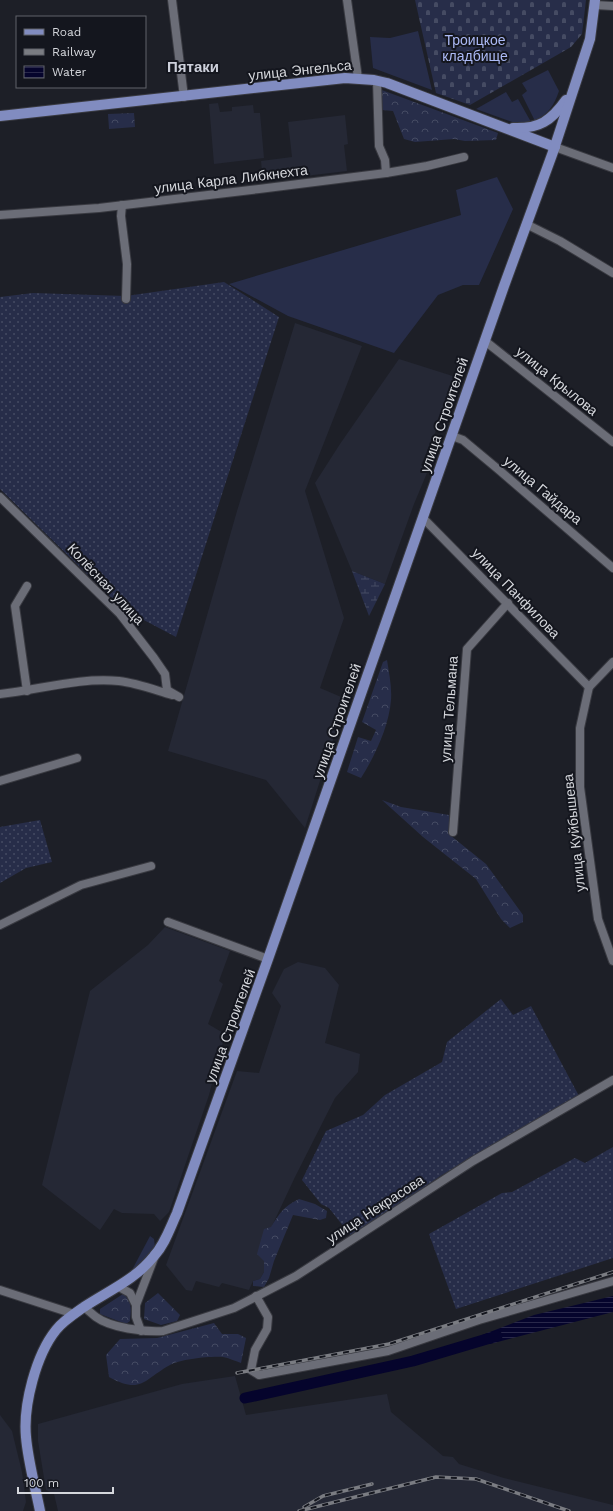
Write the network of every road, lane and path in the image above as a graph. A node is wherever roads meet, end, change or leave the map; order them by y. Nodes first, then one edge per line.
1 (172, 0) edge
2 (346, 0) edge
3 (595, 2) edge
4 (613, 6) edge
5 (358, 78) junction
6 (377, 81) junction
7 (572, 92) junction
8 (184, 97) junction
9 (0, 116) edge
10 (504, 128) junction
11 (555, 147) junction
12 (464, 157) dead end
13 (613, 168) edge
14 (386, 173) junction
15 (122, 205) junction
16 (0, 215) edge
17 (526, 224) junction
18 (613, 273) edge
19 (126, 299) dead end
20 (485, 340) junction
21 (452, 436) junction
22 (613, 442) edge
23 (0, 497) edge
24 (423, 518) junction
25 (613, 568) edge
26 (27, 586) dead end
27 (508, 603) junction
28 (613, 662) edge
29 (589, 687) junction
30 (27, 691) junction
31 (0, 694) edge
32 (78, 758) dead end
33 (0, 781) edge
34 (453, 832) dead end
35 (151, 866) dead end
36 (168, 922) dead end
37 (0, 925) edge
38 (268, 959) junction
39 (613, 961) edge
40 (613, 1080) edge
41 (155, 1255) junction
42 (613, 1281) edge
43 (119, 1287) junction
44 (0, 1290) edge
45 (256, 1296) junction
46 (136, 1305) junction
47 (84, 1307) junction
48 (74, 1314) junction
49 (141, 1331) junction
50 (40, 1511) edge

1 - 8 street
2 - 5 street
3 - 4 street
3 - 7 main road
5 - 6 main road, улица Энгельса
5 - 8 main road, улица Энгельса
6 - 10 main road, улица Энгельса
6 - 14 street
7 - 10 main road
7 - 11 main road, улица Строителей
8 - 9 main road, улица Энгельса
10 - 11 main road, улица Энгельса
11 - 13 street, улица Энгельса
11 - 17 main road, улица Строителей
12 - 14 street, улица Карла Либкнехта
14 - 15 street, улица Карла Либкнехта
15 - 16 street, улица Карла Либкнехта
15 - 19 street
17 - 18 street
17 - 20 main road, улица Строителей
20 - 21 main road, улица Строителей
20 - 22 street, улица Крылова
21 - 24 main road, улица Строителей
21 - 25 street, улица Гайдара
23 - 30 street, Колёсная улица
24 - 27 street, улица Панфилова
24 - 38 main road, улица Строителей
26 - 30 street
27 - 29 street, улица Панфилова
27 - 34 street, улица Тельмана
28 - 29 street
29 - 39 street, улица Куйбышева
30 - 31 street
32 - 33 street
35 - 37 street
36 - 38 street
38 - 41 main road, улица Строителей
40 - 45 street, улица Некрасова
41 - 43 main road, улица Строителей
41 - 46 street
42 - 45 street
43 - 46 street
43 - 47 main road, улица Строителей
44 - 48 street
45 - 49 street, улица Некрасова
46 - 49 street
47 - 48 main road, улица Строителей
47 - 49 street, улица Некрасова
48 - 50 main road, улица Строителей

